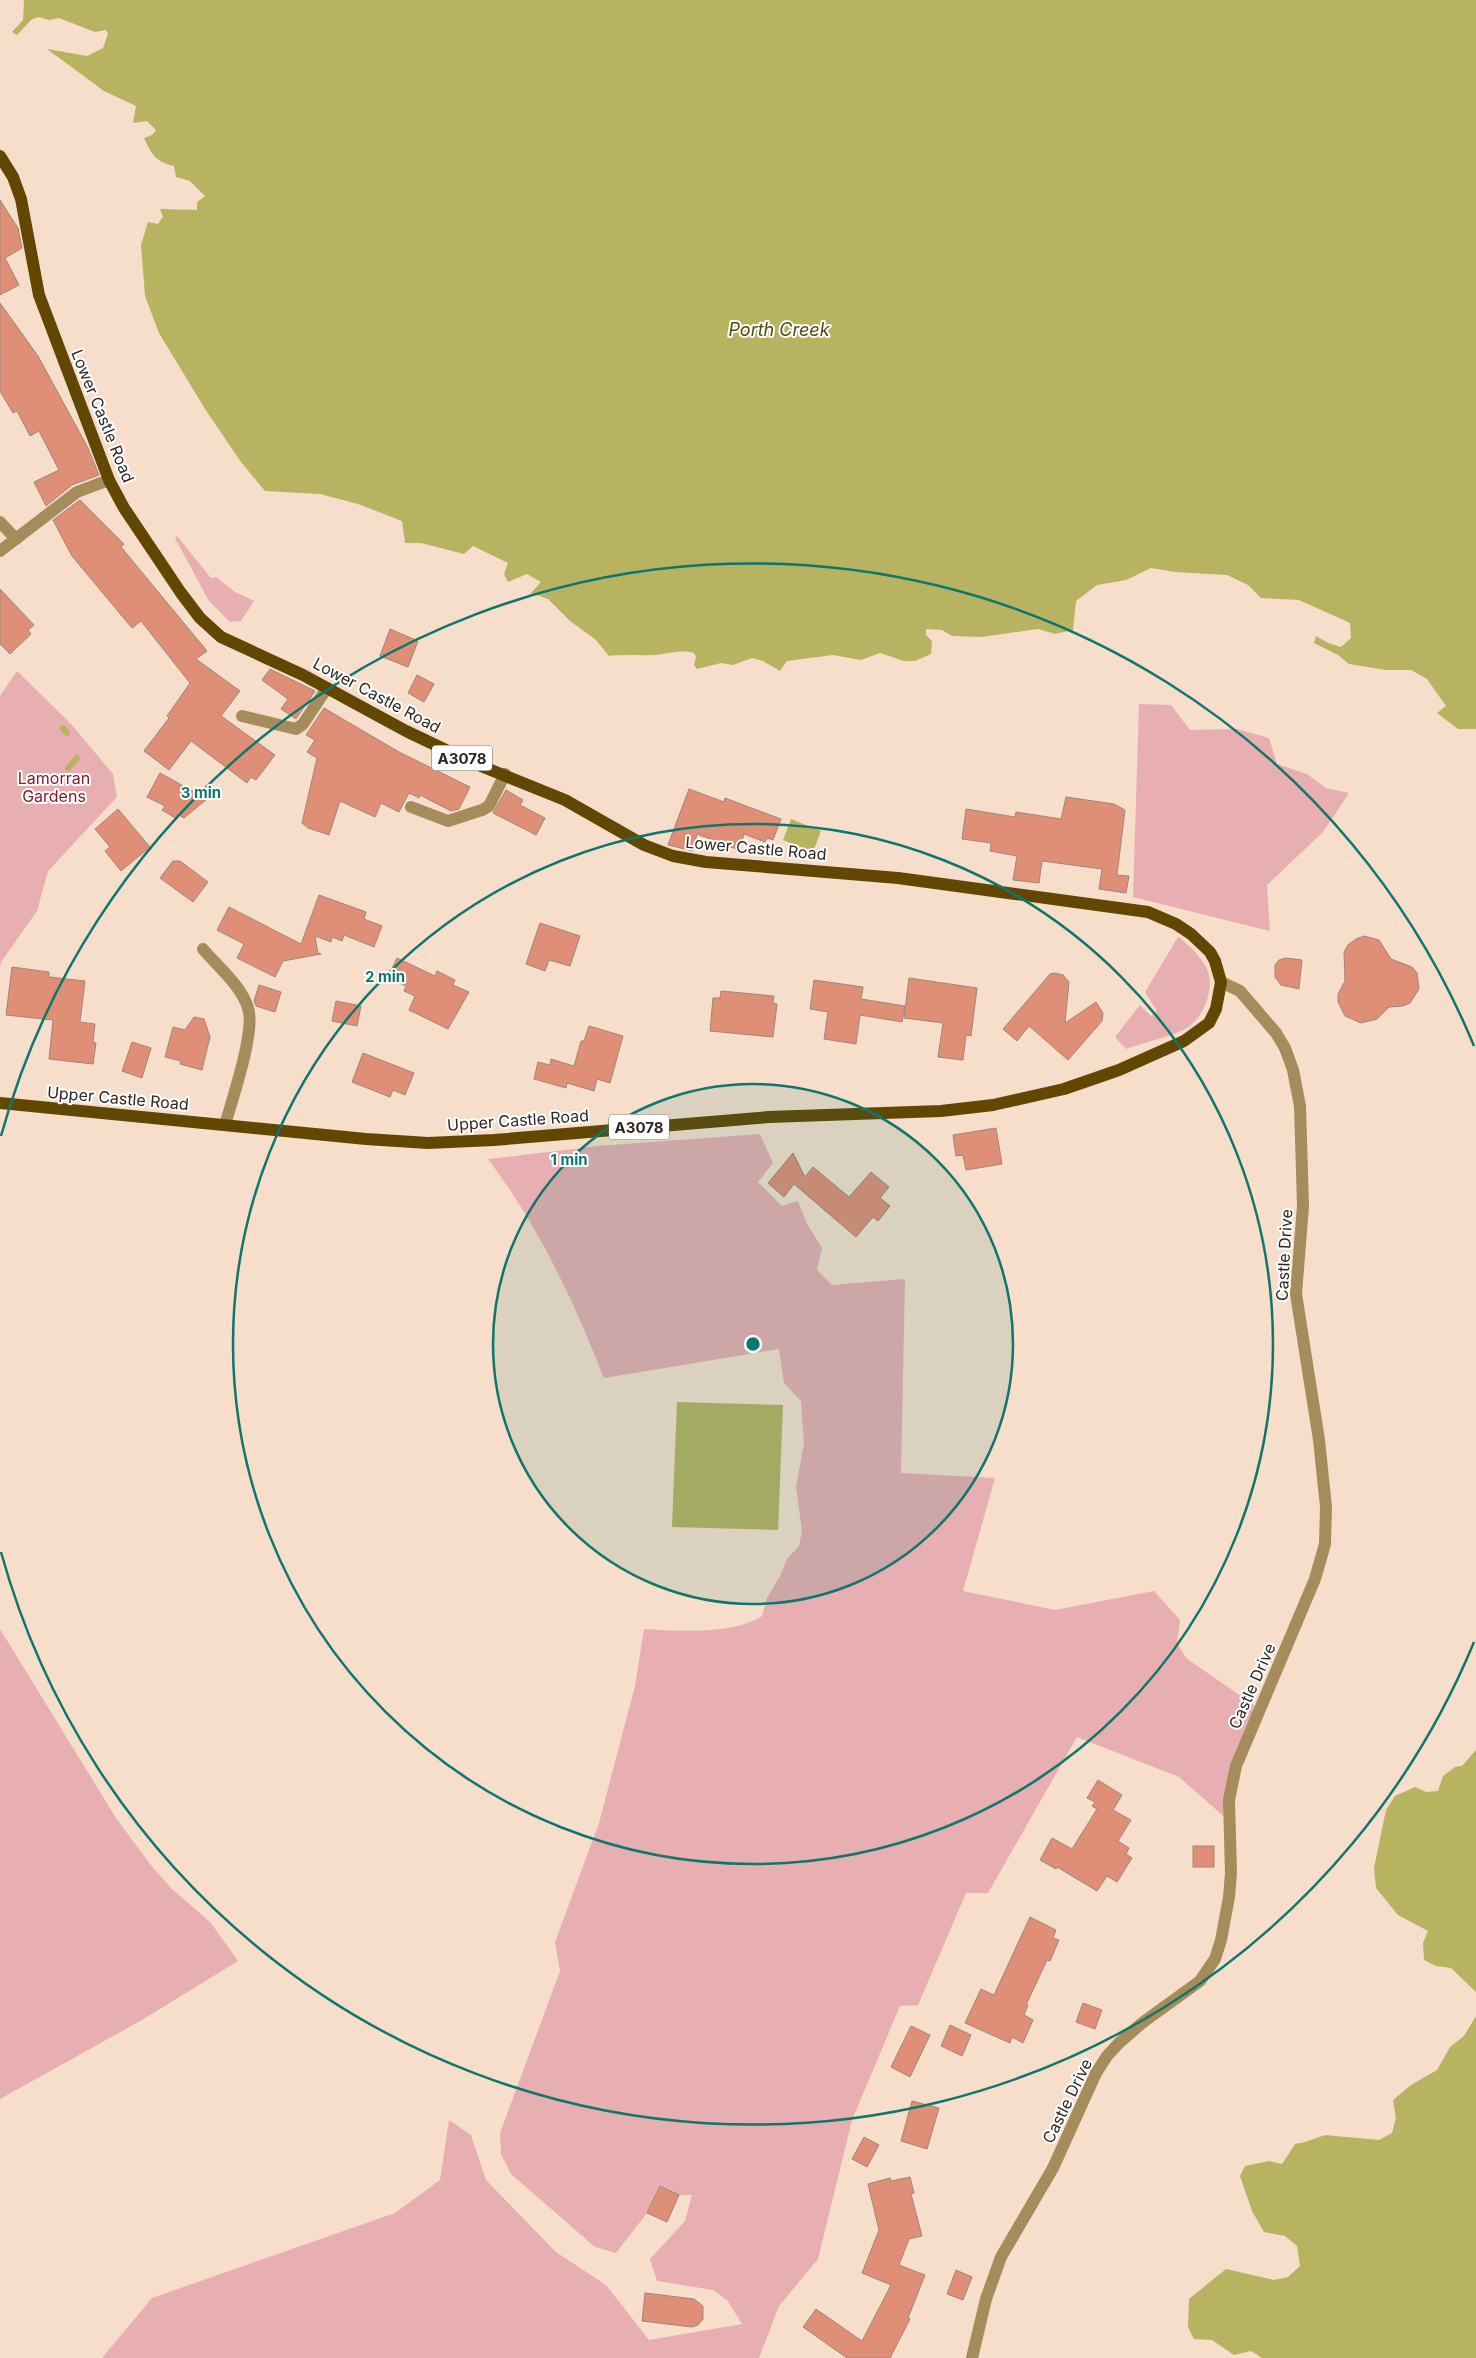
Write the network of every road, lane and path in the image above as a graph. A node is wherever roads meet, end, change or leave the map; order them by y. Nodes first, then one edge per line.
1 (0, 156) edge
2 (109, 480) junction
3 (0, 522) edge
4 (16, 539) junction
5 (0, 551) edge
6 (327, 688) junction
7 (242, 716) dead end
8 (505, 774) junction
9 (411, 806) dead end
10 (203, 949) dead end
11 (1220, 977) junction
12 (0, 1103) edge
13 (226, 1125) junction
14 (972, 2358) edge

1 - 2 main road, Lower Castle Road / A3078
2 - 4 street
2 - 6 main road, Lower Castle Road / A3078
3 - 4 street
4 - 5 street
6 - 7 street
6 - 8 main road, Lower Castle Road / A3078
8 - 9 street
8 - 11 main road, Lower Castle Road / A3078
10 - 13 street
11 - 13 main road, Upper Castle Road / A3078
11 - 14 street, Castle Drive
12 - 13 main road, Upper Castle Road / A3078

